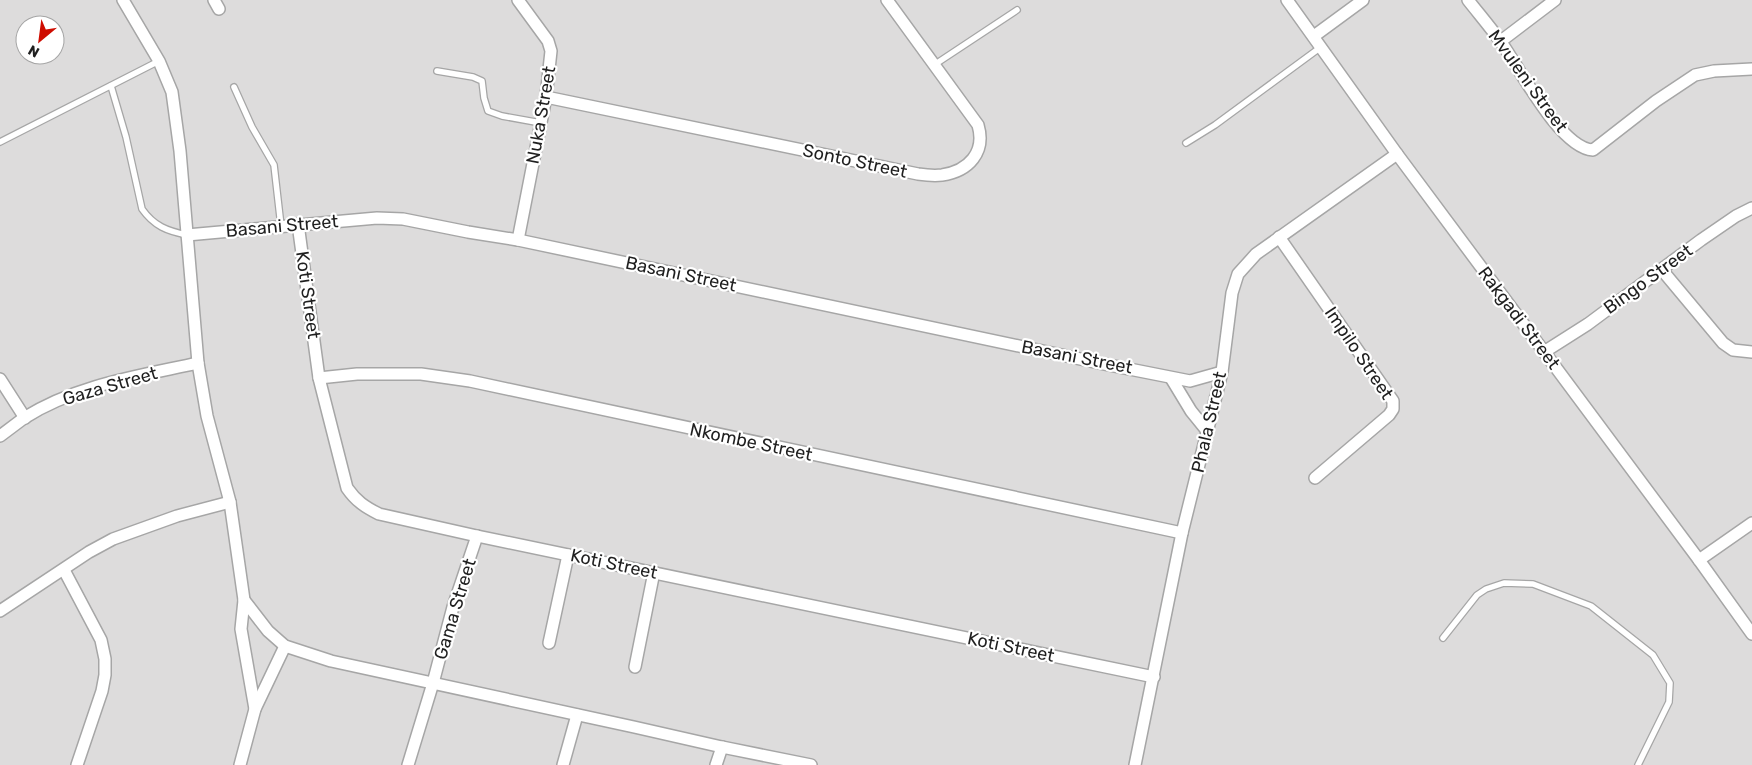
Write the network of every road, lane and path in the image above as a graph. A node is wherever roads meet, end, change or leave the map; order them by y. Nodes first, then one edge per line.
1 (123, 0) edge
2 (518, 0) edge
3 (887, 0) edge
4 (1287, 0) edge
5 (1363, 0) edge
6 (1468, 0) edge
7 (1555, 0) edge
8 (1017, 10) dead end
9 (1314, 36) junction
10 (1500, 41) junction
11 (1321, 47) junction
12 (159, 61) junction
13 (934, 65) junction
14 (1752, 69) edge
15 (437, 71) dead end
16 (111, 86) junction
17 (234, 88) dead end
18 (546, 97) junction
19 (541, 123) junction
20 (0, 142) edge
21 (1186, 143) dead end
22 (1397, 154) junction
23 (1752, 208) edge
24 (298, 224) junction
25 (281, 226) junction
26 (187, 235) junction
27 (1278, 237) junction
28 (518, 240) junction
29 (1662, 270) junction
30 (1544, 352) junction
31 (1752, 352) edge
32 (198, 363) junction
33 (1222, 372) junction
34 (0, 378) edge
35 (319, 378) junction
36 (1170, 378) junction
37 (24, 418) junction
38 (1208, 432) junction
39 (0, 436) edge
40 (1315, 478) dead end
41 (230, 502) junction
42 (1752, 523) edge
43 (1182, 533) junction
44 (477, 536) junction
45 (568, 554) junction
46 (1699, 560) junction
47 (64, 570) junction
48 (654, 572) junction
49 (244, 600) junction
50 (0, 611) edge
51 (1752, 634) edge
52 (1443, 638) dead end
53 (549, 643) dead end
54 (285, 646) junction
55 (635, 667) dead end
56 (1154, 677) junction
57 (433, 684) junction
58 (255, 709) junction
59 (577, 715) junction
60 (722, 747) junction
61 (77, 765) edge
62 (240, 765) edge
63 (408, 765) edge
64 (563, 765) edge
65 (716, 765) edge
66 (811, 765) edge
67 (1135, 765) edge
68 (1638, 765) edge

1 - 12 street
2 - 18 street, Nuka Street
3 - 13 street, Sonto Street
4 - 9 street, Rakgadi Street
5 - 9 street
6 - 10 street, Mvuleni Street
7 - 10 street
8 - 13 lane
9 - 11 street, Rakgadi Street
10 - 14 street, Mvuleni Street
11 - 21 lane
11 - 22 street, Rakgadi Street
12 - 16 lane
12 - 26 street
13 - 18 street, Sonto Street
15 - 19 lane
16 - 20 lane
16 - 26 lane
17 - 25 lane
18 - 19 street, Nuka Street
19 - 28 street, Nuka Street
22 - 27 street, Phala Street
22 - 30 street, Rakgadi Street
23 - 29 street, Bingo Street
24 - 25 street, Basani Street
24 - 28 street, Basani Street
24 - 35 street, Koti Street
25 - 26 street, Basani Street
26 - 32 street
27 - 33 street, Phala Street
27 - 40 street, Impilo Street
28 - 36 street, Basani Street
29 - 30 street, Bingo Street
29 - 31 street
30 - 46 street, Rakgadi Street
32 - 37 street, Gaza Street
32 - 41 street
33 - 36 street, Basani Street
33 - 38 street, Phala Street
34 - 37 street
35 - 43 street, Nkombe Street
35 - 44 street, Koti Street
36 - 38 street
37 - 39 street, Gaza Street
38 - 43 street, Phala Street
41 - 47 street
41 - 49 street
42 - 46 street
43 - 56 street, Phala Street
44 - 45 street, Koti Street
44 - 57 street, Gama Street
45 - 48 street, Koti Street
45 - 53 street
46 - 51 street, Rakgadi Street
47 - 50 street
47 - 61 street
48 - 55 street
48 - 56 street, Koti Street
49 - 54 street
49 - 58 street
52 - 68 lane
54 - 57 street
54 - 58 street
56 - 67 street, Phala Street
57 - 59 street
57 - 63 street, Gama Street
58 - 62 street
59 - 60 street
59 - 64 street
60 - 65 street
60 - 66 street

